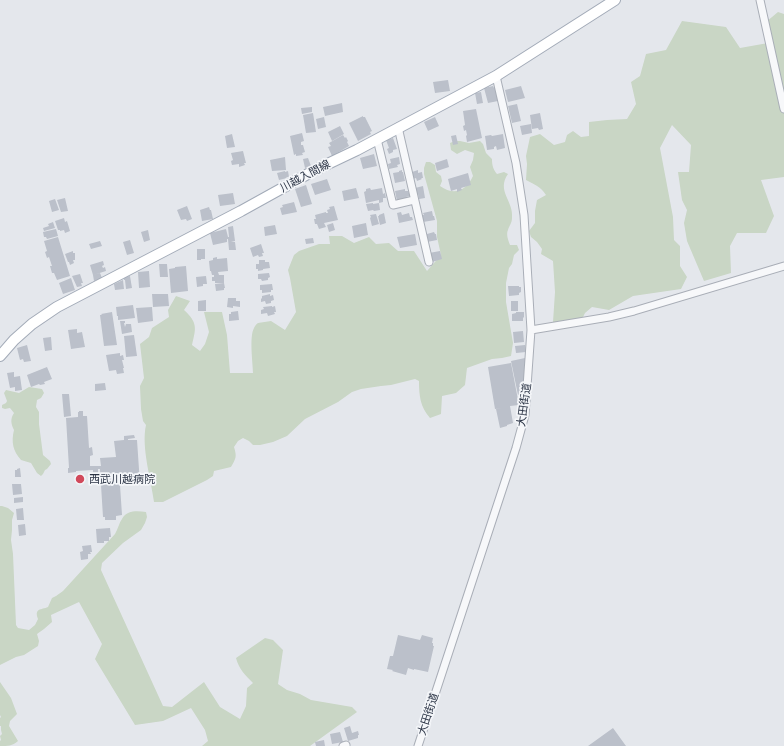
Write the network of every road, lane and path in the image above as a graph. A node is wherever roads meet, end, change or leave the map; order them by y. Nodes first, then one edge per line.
1 (615, 0) edge
2 (760, 0) edge
3 (496, 76) junction
4 (784, 109) edge
5 (398, 127) junction
6 (377, 139) junction
7 (414, 200) junction
8 (428, 262) dead end
9 (784, 266) edge
10 (530, 330) junction
11 (0, 356) edge
12 (418, 746) edge

1 - 3 main road, 川越入間線
2 - 4 street
3 - 5 main road, 川越入間線
3 - 10 street, 大田街道
5 - 6 main road, 川越入間線
5 - 7 street
6 - 7 street
6 - 11 main road, 川越入間線
7 - 8 street
9 - 10 street
10 - 12 street, 大田街道

